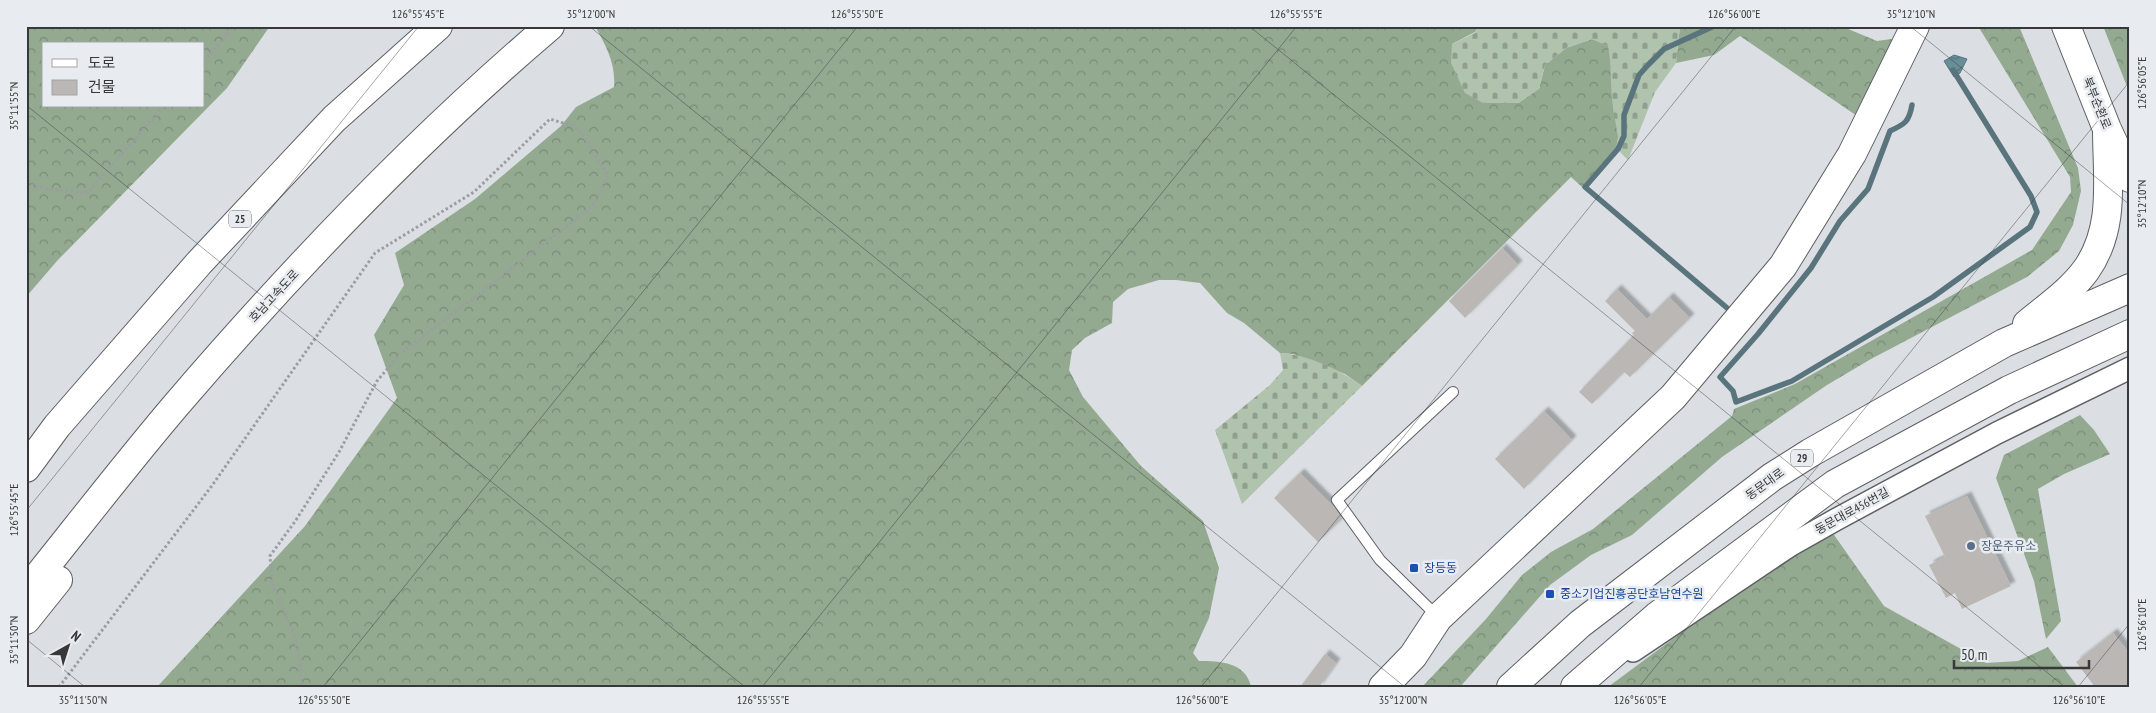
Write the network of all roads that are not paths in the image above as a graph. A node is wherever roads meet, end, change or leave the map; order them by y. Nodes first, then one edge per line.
1 (438, 26) edge
2 (550, 26) edge
3 (1915, 26) edge
4 (2066, 26) edge
5 (2107, 130) junction
6 (2130, 149) edge
7 (2130, 178) edge
8 (2130, 288) edge
9 (2130, 334) edge
10 (2004, 343) junction
11 (2130, 368) edge
12 (1453, 392) dead end
13 (176, 405) junction
14 (26, 468) edge
15 (26, 592) edge
16 (1438, 618) junction
17 (26, 620) edge
18 (1384, 687) edge
19 (1511, 687) edge
20 (1575, 687) edge
21 (1595, 687) edge

1 - 14 main road, 25
2 - 13 main road, 호남고속도로
3 - 16 main road
4 - 5 main road, 북부순환로
5 - 6 main road
5 - 7 main road, 북부순환로
5 - 10 main road
8 - 10 main road, 동문대로 / 29
9 - 20 main road
10 - 19 main road, 동문대로 / 29
11 - 21 street, 동문대로456번길
12 - 16 lane
13 - 15 main road, 호남고속도로
13 - 17 main road
16 - 18 main road

